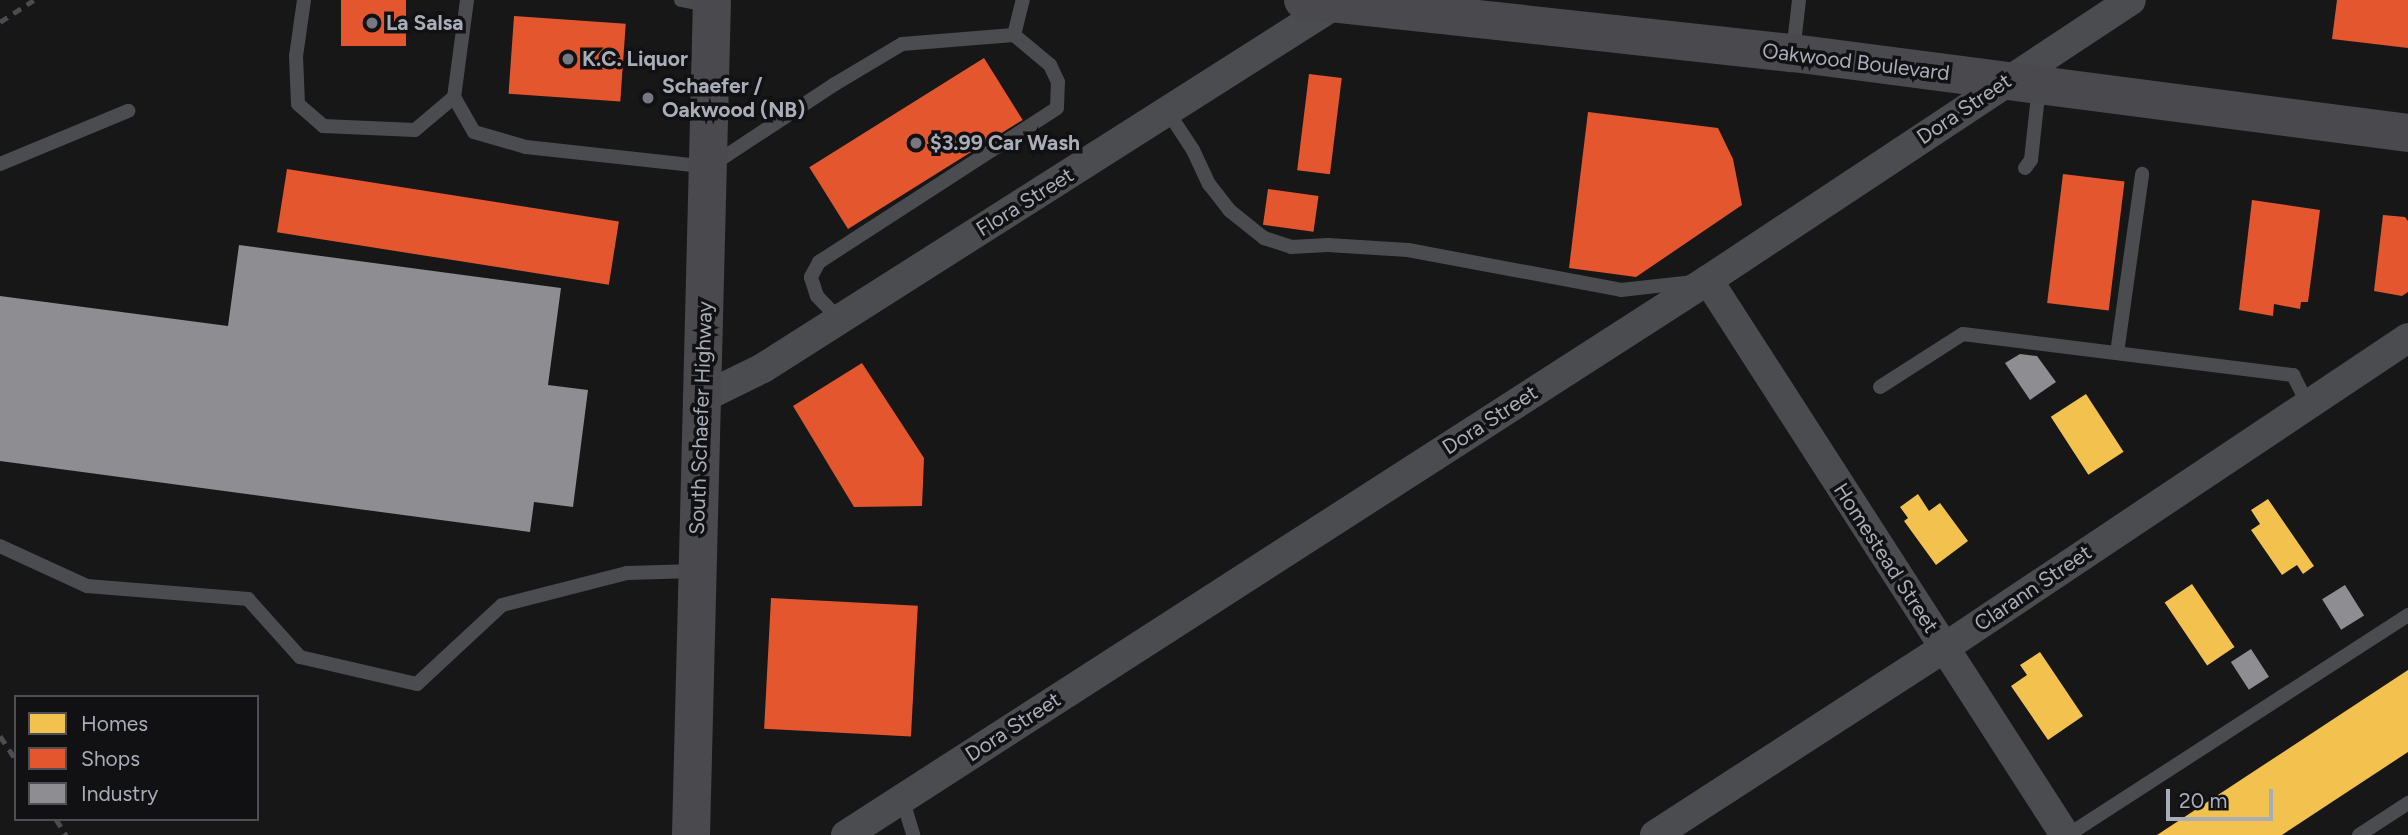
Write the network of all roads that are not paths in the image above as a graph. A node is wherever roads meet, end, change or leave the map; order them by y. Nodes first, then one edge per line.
1 (304, 0) edge
2 (467, 0) edge
3 (1023, 0) edge
4 (1799, 0) edge
5 (2131, 0) edge
6 (702, 2) edge
7 (1326, 2) edge
8 (1014, 35) junction
9 (1793, 53) junction
10 (2022, 83) junction
11 (454, 97) junction
12 (128, 111) dead end
13 (1168, 112) junction
14 (2408, 134) edge
15 (0, 164) edge
16 (709, 167) junction
17 (2025, 168) dead end
18 (2142, 174) dead end
19 (1708, 280) junction
20 (839, 319) junction
21 (2408, 338) edge
22 (2117, 353) junction
23 (1880, 387) dead end
24 (704, 397) junction
25 (2308, 405) junction
26 (0, 546) edge
27 (696, 572) junction
28 (2408, 615) edge
29 (1944, 648) junction
30 (902, 798) junction
31 (2408, 803) edge
32 (691, 835) edge
33 (846, 835) edge
34 (913, 835) edge
35 (1655, 835) edge
36 (2067, 835) edge
37 (2358, 835) edge

1 - 11 lane
2 - 11 lane
3 - 8 lane
4 - 9 lane
5 - 10 street, Dora Street
6 - 16 main road, South Schaefer Highway
7 - 9 main road, Oakwood Boulevard
7 - 13 street, Flora Street
8 - 16 lane
8 - 20 lane
9 - 10 main road, Oakwood Boulevard
10 - 14 main road, Oakwood Boulevard
10 - 17 lane
10 - 19 street, Dora Street
11 - 16 lane
12 - 15 lane
13 - 19 lane
13 - 20 street, Flora Street
16 - 24 main road, South Schaefer Highway
18 - 22 lane
19 - 29 street, Homestead Street
19 - 30 street, Dora Street
20 - 24 street, Flora Street
21 - 25 street, Clarann Street
22 - 23 lane
22 - 25 lane
24 - 27 main road, South Schaefer Highway
25 - 29 street, Clarann Street
26 - 27 lane
27 - 32 main road, South Schaefer Highway
28 - 36 lane
29 - 35 street, Clarann Street
29 - 36 street, Homestead Street
30 - 33 street, Dora Street
30 - 34 lane
31 - 37 lane

